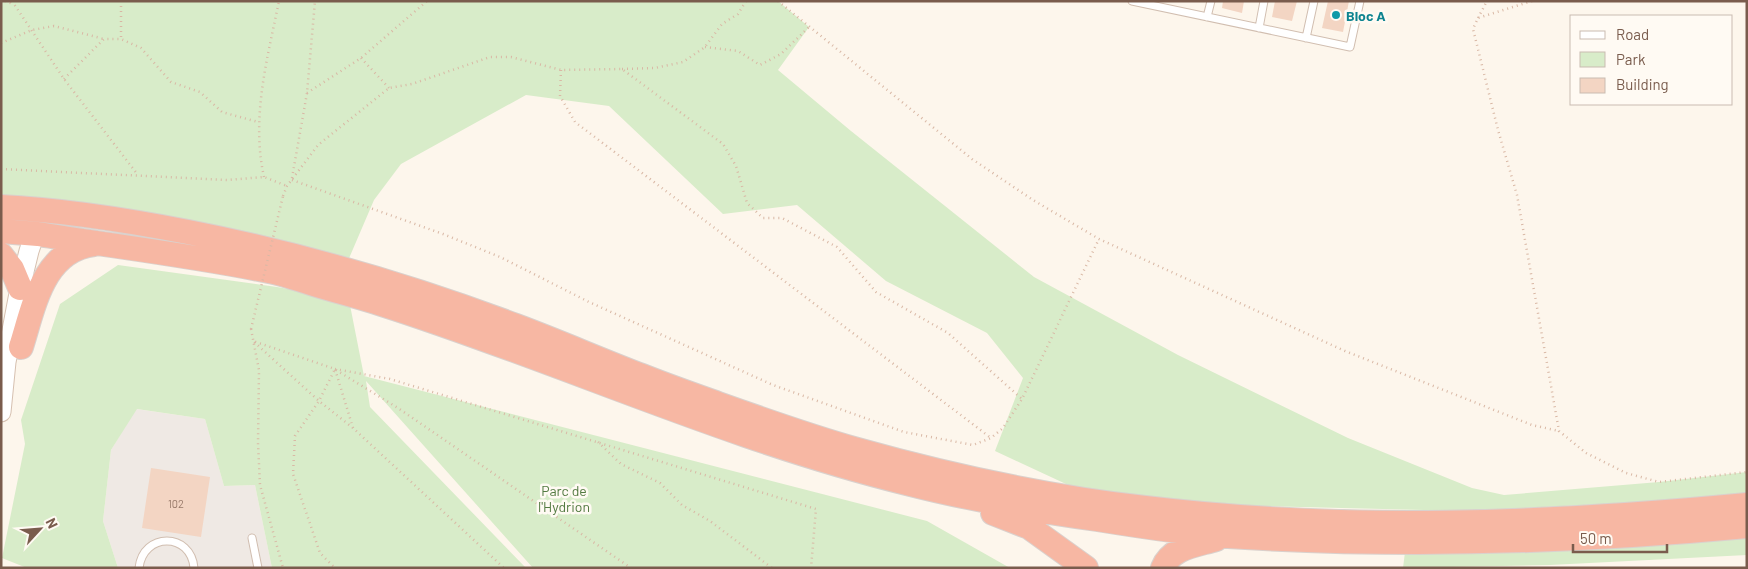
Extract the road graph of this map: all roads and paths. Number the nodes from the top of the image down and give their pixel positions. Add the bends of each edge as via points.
1 (5, 1) edge
2 (120, 1) edge
3 (279, 1) edge
4 (315, 1) edge
5 (428, 1) edge
6 (746, 1) edge
7 (778, 1) edge
8 (1132, 1) edge
9 (1211, 1) edge
10 (1264, 1) edge
11 (1314, 1) edge
12 (1360, 1) edge
13 (1486, 1) edge
14 (1532, 1) edge
15 (13, 3) edge
16 (1158, 4) edge
17 (1208, 17) junction
18 (1478, 18) junction
19 (809, 27) junction
20 (1259, 28) junction
21 (32, 30) junction
22 (121, 38) junction
23 (1306, 38) junction
24 (104, 39) junction
25 (1, 42) edge
26 (706, 47) junction
27 (361, 58) junction
28 (622, 69) junction
29 (561, 70) junction
30 (64, 79) junction
31 (389, 88) junction
32 (308, 93) junction
33 (258, 122) junction
34 (1, 169) edge
35 (138, 175) junction
36 (264, 177) junction
37 (292, 180) junction
38 (286, 186) junction
39 (1, 207) edge
40 (1, 212) edge
41 (1, 231) edge
42 (38, 234) junction
43 (1099, 239) junction
44 (97, 243) junction
45 (1, 255) edge
46 (341, 269) junction
47 (20, 288) junction
48 (253, 341) junction
49 (21, 347) junction
50 (335, 369) junction
51 (1022, 399) junction
52 (319, 401) junction
53 (2, 408) edge
54 (354, 428) junction
55 (1559, 431) junction
56 (991, 438) junction
57 (598, 441) junction
58 (1747, 472) edge
59 (963, 497) junction
60 (1747, 505) edge
61 (1747, 526) edge
62 (1224, 536) junction
63 (252, 538) dead end
64 (139, 568) edge
65 (194, 568) edge
66 (258, 568) edge
67 (283, 568) edge
68 (335, 568) edge
69 (504, 568) edge
70 (631, 568) edge
71 (772, 568) edge
72 (810, 568) edge
73 (1086, 568) edge
74 (1163, 568) edge

1 - 15 path
2 - 22 path
3 - 33 path
4 - 32 path
5 - 27 path
6 - 26 path via 738,14 722,24
7 - 19 path
8 - 16 lane
9 - 17 lane
10 - 20 lane
11 - 23 lane
12 - 23 lane via 1350,47
13 - 18 path
14 - 18 path
15 - 21 path
16 - 17 lane
17 - 20 lane
18 - 55 path via 1473,29 1517,195
19 - 26 path via 781,54 760,65 738,51
19 - 43 path via 972,159
20 - 23 lane
21 - 24 path via 54,26
21 - 25 path
21 - 30 path
22 - 24 path
22 - 33 path via 141,48 172,82 200,92 222,112
24 - 30 path
26 - 28 path via 683,62 655,68
27 - 31 path
27 - 32 path
28 - 29 path
28 - 51 path via 723,144 736,166 747,203 762,218 782,218 837,247 876,292 948,333
29 - 31 path via 511,57 490,57 412,84
29 - 56 path via 560,96 575,122
30 - 35 path
31 - 37 path via 318,145
32 - 37 path
33 - 36 path
34 - 35 path
35 - 36 path via 227,180
36 - 38 path
37 - 38 path
37 - 56 path via 500,257 589,302 773,385 904,432 973,445
38 - 48 path, bridge via 251,329
39 - 46 highway via 41,208 120,219 254,245
40 - 42 highway via 30,217 36,223
41 - 42 highway
42 - 44 highway
42 - 46 highway via 40,229 54,224 208,243
42 - 47 main road via 29,250
42 - 49 main road via 37,260
43 - 51 path
43 - 55 path via 1345,351 1532,425
44 - 49 highway via 69,251 53,265 40,288
44 - 59 highway via 270,271 383,304 769,444
45 - 47 highway via 12,269
46 - 60 highway via 515,325 643,377 798,432 854,449 1048,494 1145,508 1317,522 1544,519
47 - 53 main road via 6,362
48 - 50 path
48 - 52 path
48 - 67 path via 259,370 260,485
49 - 53 main road
50 - 52 path
50 - 54 path
50 - 57 path via 390,379
50 - 70 path via 398,408
51 - 56 path via 1004,428
52 - 54 path
52 - 68 path via 295,436 292,474 320,553
54 - 69 path
55 - 58 path via 1586,454 1626,473 1659,482
57 - 71 path via 621,464 660,483 682,505 710,521
57 - 72 path via 816,509
59 - 62 highway via 1146,527
59 - 73 highway via 1029,527
61 - 62 highway via 1554,539 1366,541
62 - 74 highway via 1179,549
63 - 66 lane
64 - 65 lane via 143,553 149,546 166,540 183,546 190,553

